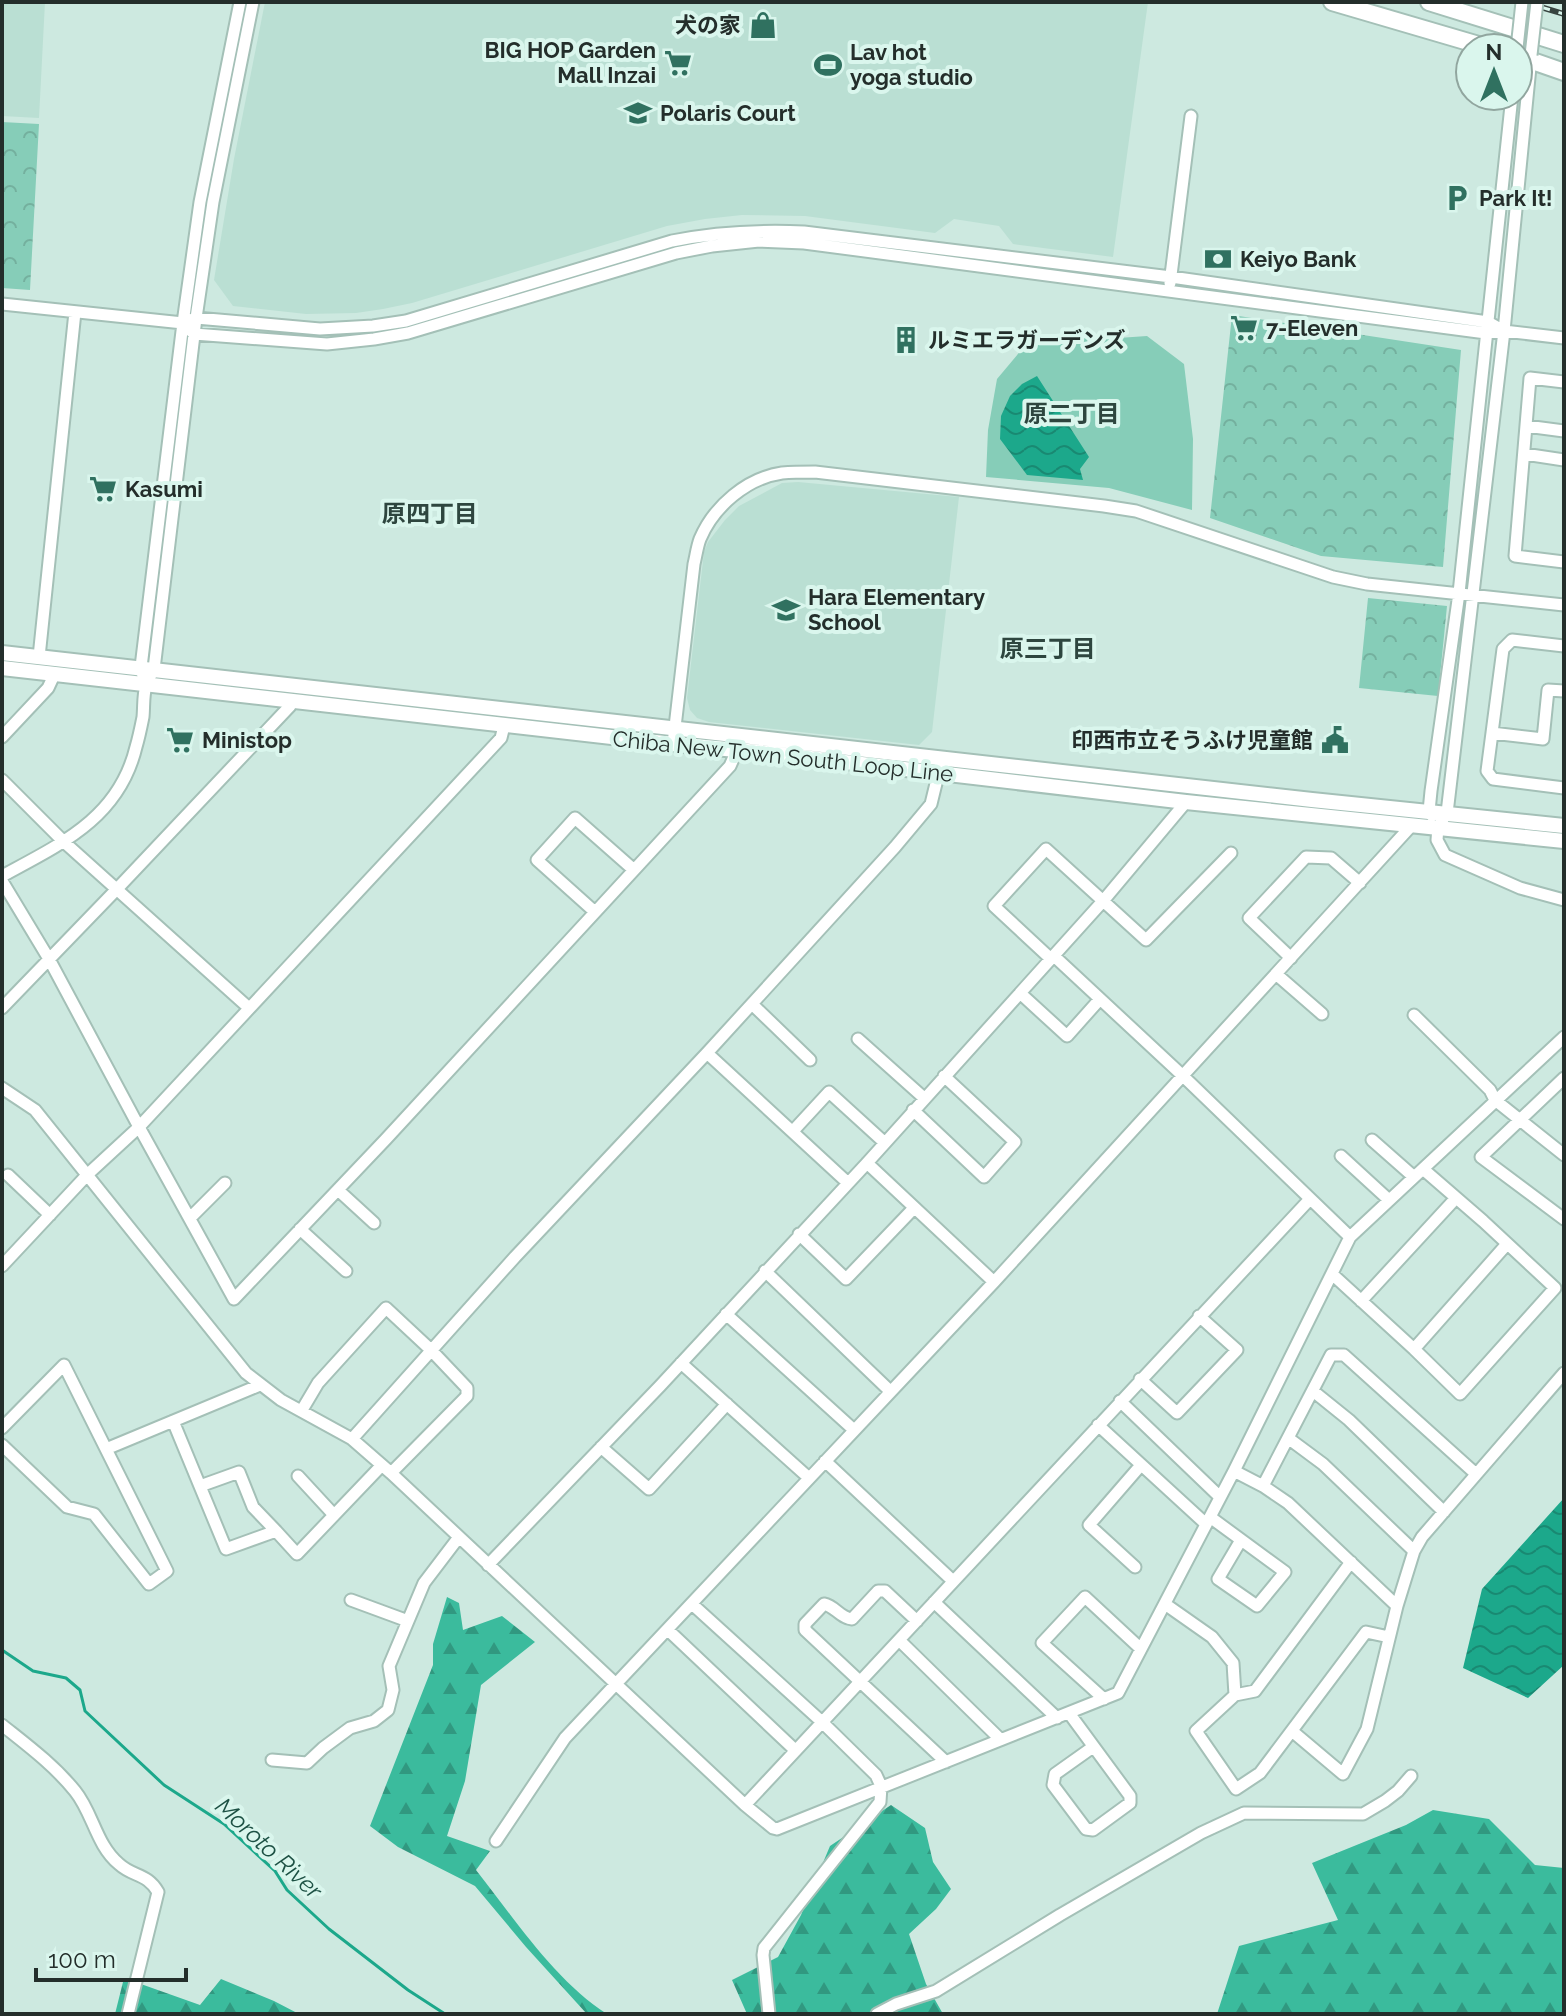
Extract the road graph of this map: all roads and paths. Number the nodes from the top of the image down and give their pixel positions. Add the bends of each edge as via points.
1 (240, 2) edge
2 (253, 2) edge
3 (1332, 2) edge
4 (1429, 2) edge
5 (1522, 2) edge
6 (1537, 2) edge
7 (1519, 32) edge
8 (1532, 32) edge
9 (1454, 38) edge
10 (1564, 44) edge
11 (1534, 60) edge
12 (1564, 72) edge
13 (1510, 112) edge
14 (1522, 112) edge
15 (1191, 116) dead end
16 (1171, 277) junction
17 (1168, 291) junction
18 (2, 304) edge
19 (75, 312) junction
20 (196, 318) junction
21 (183, 323) junction
22 (1487, 328) junction
23 (1504, 331) junction
24 (194, 334) junction
25 (1564, 338) edge
26 (1564, 382) edge
27 (1526, 426) junction
28 (1564, 431) edge
29 (1524, 454) junction
30 (1564, 460) edge
31 (1564, 562) edge
32 (1459, 593) junction
33 (1473, 594) junction
34 (1564, 605) edge
35 (1564, 646) edge
36 (2, 653) edge
37 (39, 657) junction
38 (2, 668) edge
39 (148, 668) junction
40 (55, 673) junction
41 (146, 684) junction
42 (1564, 691) edge
43 (290, 700) junction
44 (503, 724) junction
45 (675, 728) junction
46 (1492, 733) junction
47 (2, 737) edge
48 (673, 744) junction
49 (737, 750) junction
50 (940, 766) junction
51 (2, 780) edge
52 (1564, 788) edge
53 (1186, 802) junction
54 (1429, 811) junction
55 (1447, 813) junction
56 (1412, 825) junction
57 (1564, 826) edge
58 (1438, 827) junction
59 (1564, 841) edge
60 (64, 842) junction
61 (1231, 853) dead end
62 (634, 870) junction
63 (2, 879) edge
64 (1360, 883) junction
65 (116, 890) junction
66 (1564, 900) edge
67 (1103, 901) junction
68 (595, 912) junction
69 (1053, 958) junction
70 (1291, 958) junction
71 (49, 959) junction
72 (1276, 974) junction
73 (1020, 993) junction
74 (1100, 999) junction
75 (752, 1004) junction
76 (2, 1008) edge
77 (249, 1008) junction
78 (1322, 1014) dead end
79 (1414, 1015) dead end
80 (1564, 1037) edge
81 (858, 1039) dead end
82 (707, 1053) junction
83 (810, 1060) dead end
84 (944, 1076) junction
85 (1183, 1076) junction
86 (1562, 1084) edge
87 (2, 1088) edge
88 (924, 1098) junction
89 (1495, 1100) junction
90 (913, 1110) junction
91 (1519, 1120) junction
92 (139, 1127) junction
93 (793, 1131) junction
94 (1372, 1140) dead end
95 (885, 1143) junction
96 (1564, 1155) edge
97 (1341, 1156) dead end
98 (867, 1163) junction
99 (1418, 1173) junction
100 (88, 1174) junction
101 (8, 1175) dead end
102 (225, 1183) dead end
103 (848, 1183) junction
104 (338, 1190) junction
105 (1456, 1198) junction
106 (1310, 1199) junction
107 (1389, 1200) junction
108 (914, 1208) junction
109 (50, 1215) junction
110 (190, 1218) junction
111 (1564, 1219) edge
112 (374, 1223) dead end
113 (300, 1229) junction
114 (799, 1234) junction
115 (1350, 1237) junction
116 (1507, 1244) junction
117 (5, 1258) edge
118 (346, 1271) dead end
119 (765, 1271) junction
120 (1332, 1274) junction
121 (994, 1282) junction
122 (1361, 1301) junction
123 (726, 1314) junction
124 (1199, 1316) junction
125 (1414, 1349) junction
126 (431, 1350) junction
127 (681, 1363) junction
128 (1564, 1373) edge
129 (1140, 1379) junction
130 (260, 1385) junction
131 (890, 1391) junction
132 (1313, 1391) junction
133 (1120, 1401) junction
134 (727, 1404) junction
135 (302, 1410) junction
136 (173, 1421) junction
137 (1098, 1425) junction
138 (2, 1428) edge
139 (854, 1430) junction
140 (1288, 1438) junction
141 (352, 1439) junction
142 (2, 1445) edge
143 (601, 1447) junction
144 (106, 1449) junction
145 (825, 1461) junction
146 (1141, 1465) junction
147 (386, 1469) junction
148 (1234, 1471) junction
149 (1476, 1474) junction
150 (298, 1476) dead end
151 (809, 1478) junction
152 (200, 1486) junction
153 (1263, 1486) junction
154 (1220, 1497) junction
155 (1444, 1512) junction
156 (334, 1515) junction
157 (1208, 1521) junction
158 (276, 1531) junction
159 (459, 1537) junction
160 (1241, 1540) junction
161 (1414, 1551) junction
162 (1351, 1562) junction
163 (488, 1565) junction
164 (1135, 1567) dead end
165 (953, 1581) junction
166 (351, 1600) dead end
167 (934, 1602) junction
168 (692, 1604) junction
169 (1165, 1604) junction
170 (1397, 1606) junction
171 (408, 1621) junction
172 (917, 1621) junction
173 (668, 1630) junction
174 (1389, 1637) junction
175 (899, 1640) junction
176 (1141, 1649) junction
177 (860, 1682) junction
178 (617, 1684) junction
179 (1235, 1695) junction
180 (1104, 1699) junction
181 (1069, 1713) junction
182 (1057, 1718) junction
183 (822, 1722) junction
184 (2, 1725) edge
185 (1292, 1731) junction
186 (1000, 1739) junction
187 (1093, 1747) junction
188 (795, 1750) junction
189 (272, 1760) dead end
190 (946, 1762) junction
191 (1411, 1776) dead end
192 (881, 1786) junction
193 (745, 1805) junction
194 (496, 1841) dead end
195 (128, 2014) edge
196 (769, 2014) edge
197 (877, 2014) edge

1 - 21 street via 200,202
2 - 20 street
3 - 9 highway
4 - 10 highway
5 - 7 street, bridge
6 - 8 street, bridge
11 - 12 highway
13 - 22 street
14 - 23 street
15 - 16 street
16 - 17 street
16 - 20 street via 760,230 672,241 406,321 320,329
16 - 22 street
17 - 22 street
17 - 24 street via 759,241 676,253 374,339 327,344
18 - 19 street
19 - 21 street
19 - 37 street
20 - 21 street
20 - 24 street
21 - 24 street
21 - 39 street
22 - 23 street
22 - 32 street
23 - 25 street
23 - 33 street
24 - 39 street
26 - 27 street via 1530,378
27 - 28 street
27 - 29 street
29 - 30 street
29 - 31 street via 1515,556
32 - 33 street
32 - 45 street via 1333,577 1125,509 815,472 780,474 748,485 727,500 700,541
32 - 54 street
33 - 34 street
33 - 55 street
35 - 46 street via 1512,640 1503,649
36 - 37 main road, Chiba New Town South Loop Line
37 - 39 main road, Chiba New Town South Loop Line
38 - 40 main road, Chiba New Town South Loop Line
39 - 41 street
39 - 45 main road, Chiba New Town South Loop Line
40 - 41 main road, Chiba New Town South Loop Line
40 - 47 street via 48,688
41 - 43 main road, Chiba New Town South Loop Line
41 - 60 street via 135,752 122,785 94,820
42 - 46 street via 1548,690 1543,739
43 - 44 main road, Chiba New Town South Loop Line
43 - 65 street via 290,706
44 - 48 main road, Chiba New Town South Loop Line
44 - 77 street via 501,738
45 - 48 street
45 - 50 main road, Chiba New Town South Loop Line
46 - 52 street via 1487,771 1493,779
48 - 49 main road, Chiba New Town South Loop Line
49 - 50 main road, Chiba New Town South Loop Line
49 - 62 street via 730,766
50 - 53 main road, Chiba New Town South Loop Line
50 - 54 main road, Chiba New Town South Loop Line
50 - 75 street via 931,804
51 - 60 street
53 - 56 main road, Chiba New Town South Loop Line
53 - 67 street
54 - 55 main road, Chiba New Town South Loop Line
54 - 58 street
55 - 57 main road, Chiba New Town South Loop Line
55 - 58 street
56 - 58 main road, Chiba New Town South Loop Line
56 - 64 street
58 - 59 main road, Chiba New Town South Loop Line
58 - 66 street via 1437,840 1445,855 1520,888
60 - 63 street
60 - 65 street
61 - 67 street via 1146,940
62 - 68 street
62 - 68 street via 575,818 537,860
63 - 71 street
64 - 70 street
64 - 70 street via 1331,858 1306,857 1249,918
65 - 71 street
65 - 77 street
67 - 69 street
67 - 69 street via 1046,849 994,906
68 - 104 street
69 - 73 street
69 - 74 street
70 - 72 street
71 - 76 street
71 - 92 street
72 - 78 street
72 - 85 street
73 - 74 street via 1067,1036
73 - 84 street
74 - 85 street
75 - 82 street
75 - 83 street
77 - 92 street
79 - 89 street
80 - 89 street
81 - 88 street
82 - 93 street
82 - 126 street
84 - 88 street
84 - 90 street via 1015,1142 984,1177
85 - 106 street
85 - 121 street
86 - 91 street
87 - 100 street via 35,1110
88 - 90 street
89 - 91 street
89 - 99 street
90 - 95 street
91 - 96 street
91 - 111 street via 1481,1157
92 - 100 street
92 - 110 street
93 - 95 street via 829,1092
93 - 103 street
94 - 99 street
95 - 98 street
97 - 107 street
98 - 103 street
98 - 108 street
99 - 105 street
99 - 107 street
100 - 109 street
100 - 130 street
101 - 109 street
102 - 110 street
103 - 114 street
104 - 112 street
104 - 113 street
105 - 116 street
105 - 122 street
106 - 115 street
106 - 124 street
107 - 115 street
108 - 114 street via 846,1279
108 - 121 street
109 - 117 street
110 - 113 street via 234,1299
113 - 118 street
114 - 119 street
115 - 120 street
116 - 125 street
116 - 125 street via 1555,1288 1460,1394
119 - 123 street
119 - 131 street
120 - 122 street
120 - 148 street
121 - 131 street
122 - 125 street
123 - 127 street
123 - 139 street
124 - 129 street
124 - 129 street via 1237,1350 1227,1361 1177,1413
126 - 135 street via 386,1308 318,1383
126 - 141 street
126 - 147 street via 467,1388 467,1396
127 - 134 street
127 - 143 street
128 - 149 street
129 - 133 street
130 - 135 street
130 - 136 street
131 - 139 street
132 - 140 street
132 - 149 street via 1331,1355 1344,1355
132 - 155 street
133 - 137 street
133 - 154 street
134 - 143 street via 649,1489
134 - 151 street
135 - 141 street
136 - 144 street
136 - 152 street
137 - 146 street
137 - 165 street
138 - 144 street via 64,1365
139 - 145 street
140 - 153 street
140 - 161 street via 1323,1464
141 - 147 street
142 - 144 street via 67,1507 94,1514 149,1584 167,1571
143 - 163 street
145 - 151 street
145 - 165 street
146 - 157 street
146 - 164 street via 1089,1525
147 - 156 street
147 - 159 street
148 - 153 street
148 - 154 street
149 - 155 street
150 - 156 street
151 - 168 street
152 - 158 street via 239,1472 253,1507
152 - 158 street via 226,1549
153 - 162 street
154 - 157 street
155 - 161 street
156 - 158 street via 297,1554
157 - 160 street
157 - 169 street
159 - 163 street
159 - 171 street via 424,1583
160 - 160 street via 1285,1572 1257,1606 1218,1579
161 - 170 street
162 - 170 street
162 - 179 street via 1255,1691
163 - 178 street
165 - 167 street
166 - 171 street
167 - 172 street
167 - 182 street
168 - 173 street
168 - 183 street
169 - 176 street
169 - 179 street via 1212,1637 1233,1663
170 - 174 street
171 - 189 street via 389,1666 393,1690 388,1710 350,1728 307,1763
172 - 175 street
172 - 177 street via 885,1591 878,1591 852,1619 824,1604 805,1624 805,1630
173 - 178 street
173 - 188 street
174 - 185 street via 1366,1632
174 - 185 street via 1367,1729 1343,1774
175 - 177 street
175 - 186 street
176 - 180 street via 1118,1693
176 - 180 street via 1085,1597 1042,1643
177 - 183 street
177 - 190 street
178 - 193 street
178 - 194 street via 565,1738
179 - 185 street via 1196,1731 1236,1789 1260,1773
180 - 181 street
181 - 182 street
181 - 187 street
182 - 186 street
183 - 188 street
183 - 192 street
184 - 195 street via 76,1792 102,1845 119,1865 152,1882 158,1892
186 - 190 street
187 - 187 street via 1130,1796 1130,1803 1093,1830 1086,1829 1053,1785 1055,1774
188 - 193 street
190 - 192 street
191 - 197 street via 1363,1814 1244,1813 936,1991
192 - 193 street via 777,1829
192 - 196 street via 880,1802 764,1948

